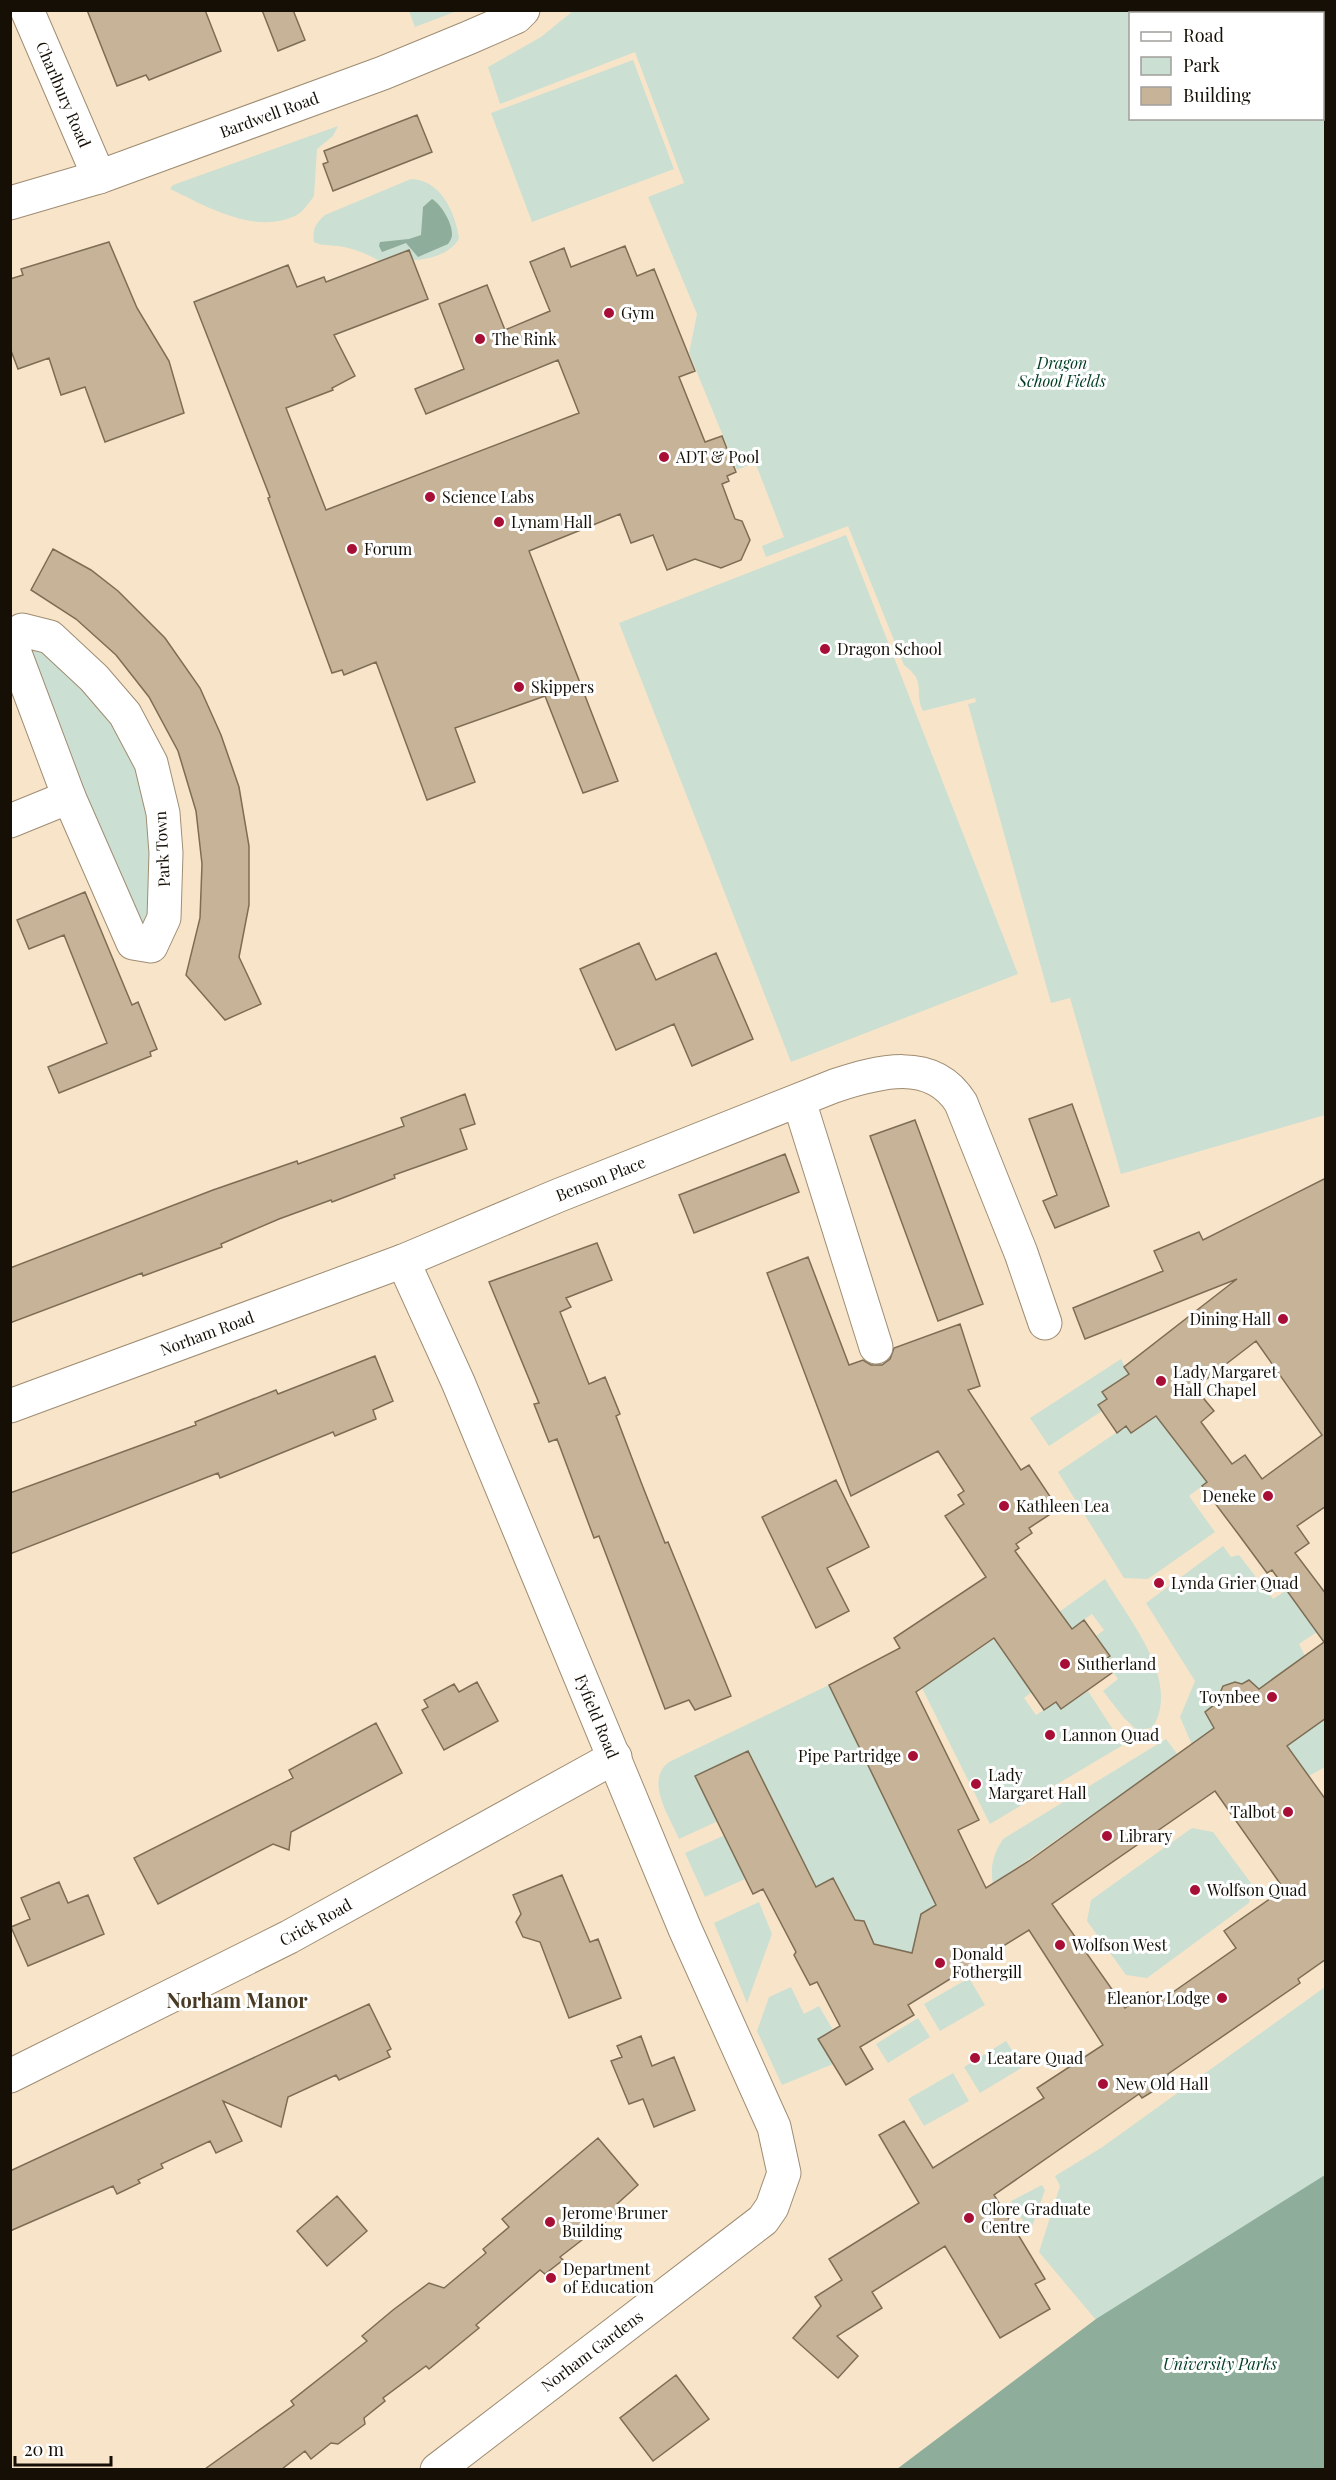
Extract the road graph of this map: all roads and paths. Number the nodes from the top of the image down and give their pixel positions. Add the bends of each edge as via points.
1 (27, 10) edge
2 (523, 10) edge
3 (99, 177) junction
4 (10, 203) edge
5 (69, 797) junction
6 (10, 821) edge
7 (799, 1101) junction
8 (403, 1261) junction
9 (1044, 1323) dead end
10 (876, 1347) dead end
11 (10, 1406) edge
12 (615, 1757) junction
13 (10, 2076) edge
14 (784, 2173) joint
15 (437, 2469) edge

1 - 3 street, Charlbury Road
2 - 3 street, Bardwell Road via 516,17 383,73
3 - 4 street, Bardwell Road
5 - 5 street, Park Town via 13,648 22,630 50,637 94,678 125,714 151,763 163,813 166,853 164,918 151,946 133,944
5 - 6 street
7 - 8 street, Benson Place
7 - 9 street, Benson Place via 868,1075 894,1072 924,1073 954,1091 1021,1253
7 - 10 street
8 - 11 street, Norham Road
8 - 12 street, Fyfield Road via 458,1382
12 - 13 street, Crick Road via 289,1937
12 - 14 street, Fyfield Road via 685,1929 774,2127
14 - 15 street, Norham Gardens via 763,2220

